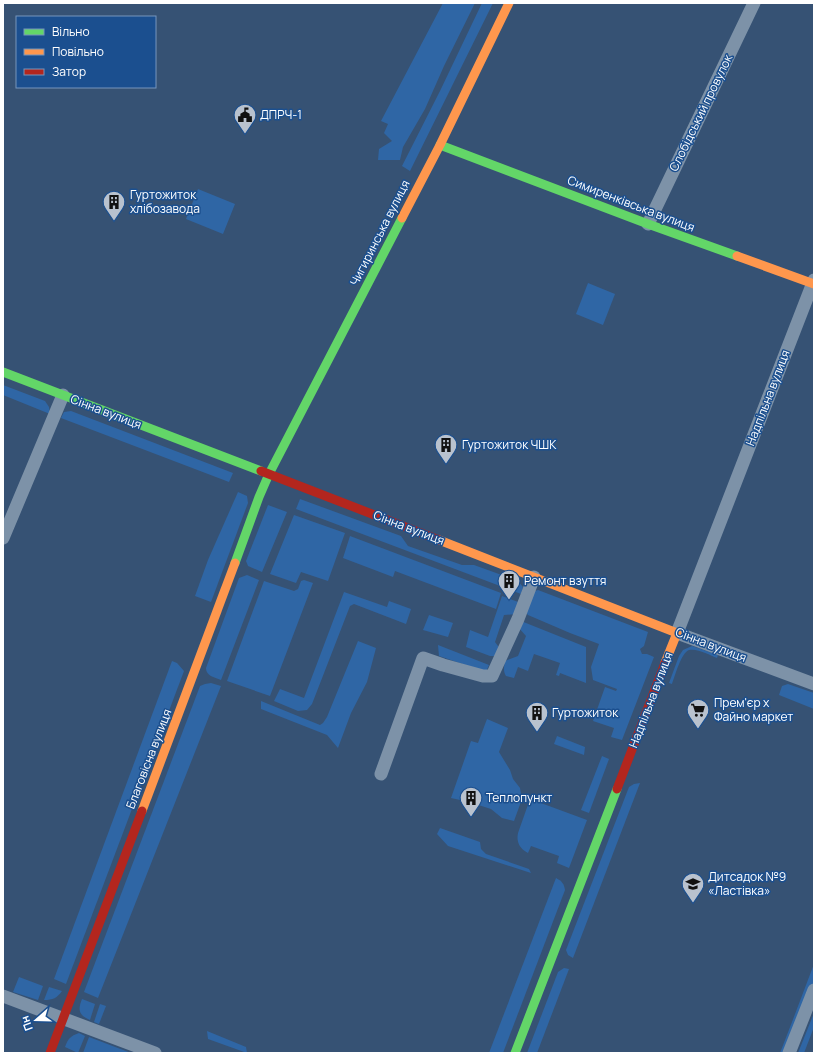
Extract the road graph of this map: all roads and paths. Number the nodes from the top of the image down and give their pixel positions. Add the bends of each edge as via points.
1 (509, 3) edge
2 (754, 3) edge
3 (440, 145) junction
4 (648, 224) junction
5 (814, 283) edge
6 (3, 372) edge
7 (63, 395) junction
8 (269, 474) junction
9 (3, 538) edge
10 (534, 577) junction
11 (677, 633) junction
12 (814, 684) edge
13 (382, 774) dead end
14 (814, 990) edge
15 (3, 996) edge
16 (63, 1018) junction
17 (50, 1053) edge
18 (155, 1053) edge
19 (515, 1053) edge
20 (789, 1053) edge

1 - 3 main road, Чигиринська вулиця
2 - 4 street, Слобідський провулок
3 - 4 main road, Симиренківська вулиця
3 - 8 main road, Чигиринська вулиця
4 - 5 main road, Симиренківська вулиця
5 - 11 street, Надпільна вулиця
6 - 7 main road, Сінна вулиця
7 - 8 main road, Сінна вулиця
7 - 9 street
8 - 10 main road, Сінна вулиця
8 - 16 main road, Благовісна вулиця
10 - 11 main road, Сінна вулиця
10 - 13 street via 492,676 483,676 423,658
11 - 12 street, Сінна вулиця
11 - 19 main road, Надпільна вулиця
14 - 20 street
15 - 16 street
16 - 17 main road, Благовісна вулиця
16 - 18 street

